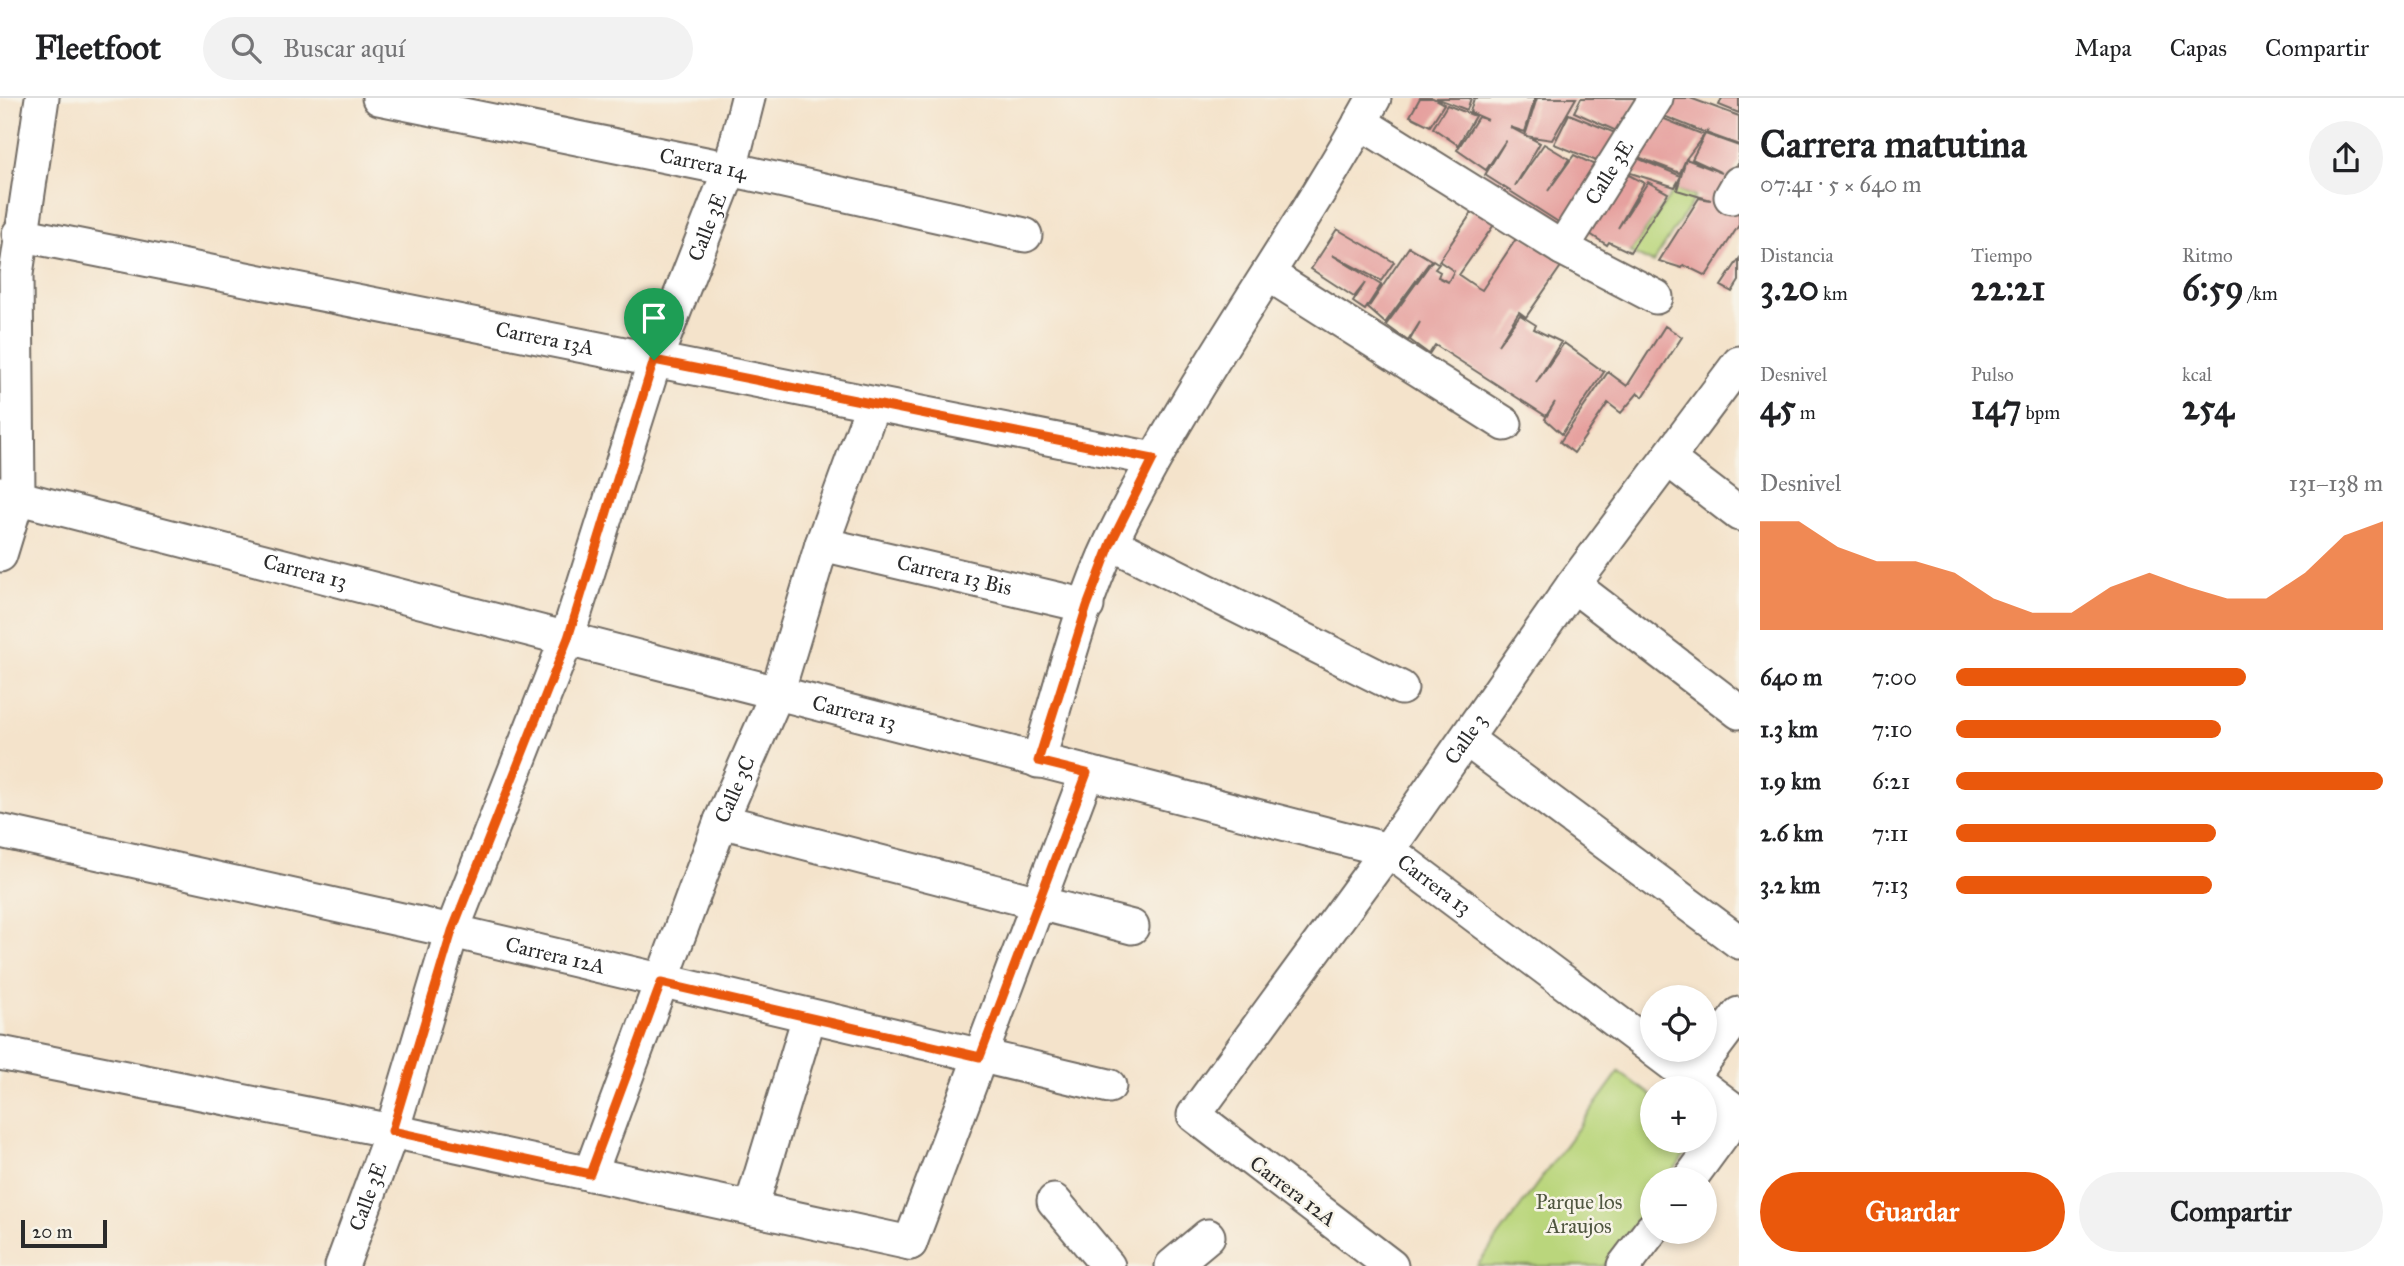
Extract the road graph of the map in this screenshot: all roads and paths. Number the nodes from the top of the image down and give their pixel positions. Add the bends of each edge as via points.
1 (42, 98) edge
2 (379, 98) edge
3 (748, 98) edge
4 (1656, 98) edge
5 (491, 109) edge
6 (1367, 110) edge
7 (730, 169) junction
8 (19, 234) junction
9 (1025, 235) dead end
10 (1562, 248) junction
11 (1268, 274) junction
12 (1656, 297) dead end
13 (654, 360) junction
14 (1739, 363) edge
15 (873, 404) junction
16 (1505, 424) dead end
17 (1153, 459) junction
18 (1669, 460) junction
19 (9, 495) edge
20 (1739, 514) edge
21 (1111, 543) junction
22 (822, 544) junction
23 (0, 555) edge
24 (1573, 585) junction
25 (1087, 606) junction
26 (568, 638) junction
27 (1401, 688) dead end
28 (777, 693) junction
29 (1739, 712) edge
30 (1466, 739) junction
31 (1038, 761) junction
32 (1087, 773) junction
33 (721, 821) junction
34 (0, 831) edge
35 (1388, 850) junction
36 (1037, 905) junction
37 (1132, 926) dead end
38 (452, 931) junction
39 (1739, 942) edge
40 (661, 983) junction
41 (1739, 1014) edge
42 (809, 1017) junction
43 (1640, 1039) edge
44 (0, 1053) edge
45 (980, 1057) junction
46 (1670, 1062) edge
47 (1688, 1076) edge
48 (1692, 1076) edge
49 (1109, 1086) dead end
50 (1717, 1098) edge
51 (1739, 1114) edge
52 (1194, 1115) joint
53 (392, 1131) junction
54 (1699, 1167) edge
55 (590, 1174) junction
56 (1054, 1201) dead end
57 (751, 1208) junction
58 (1208, 1236) dead end
59 (1641, 1244) edge
60 (913, 1254) edge
61 (342, 1266) edge
62 (1108, 1266) edge
63 (1172, 1266) edge
64 (1391, 1266) edge
65 (1624, 1266) edge

1 - 8 street
2 - 5 street, Carrera 14
3 - 7 street, Calle 3E
4 - 10 street, Calle 3E
5 - 7 street, Carrera 14
6 - 10 street
6 - 11 street
7 - 9 street, Carrera 14
7 - 13 street, Calle 3E
8 - 13 street, Carrera 13A
8 - 19 street
10 - 12 street
11 - 16 street
11 - 17 street
13 - 15 street, Carrera 13A
13 - 26 street, Calle 3E
14 - 18 street, Calle 3
15 - 17 street, Carrera 13A
15 - 22 street, Calle 3C
17 - 21 street
18 - 20 street
18 - 24 street, Calle 3
19 - 23 street
19 - 26 street, Carrera 13
21 - 25 street
21 - 27 street
22 - 25 street, Carrera 13 Bis
22 - 28 street, Calle 3C
24 - 29 street
24 - 30 street, Calle 3
25 - 31 street
26 - 28 street, Carrera 13
26 - 38 street, Calle 3E
28 - 31 street, Carrera 13
28 - 33 street, Calle 3C
30 - 35 street, Calle 3
30 - 39 street
31 - 32 street, Carrera 13
32 - 35 street, Carrera 13
32 - 36 street
33 - 36 street
33 - 40 street, Calle 3C
34 - 38 street, Carrera 12A
35 - 43 street, Carrera 13
35 - 52 street, Calle 3
36 - 37 street
36 - 45 street
38 - 40 street, Carrera 12A
38 - 53 street, Calle 3E
40 - 42 street, Carrera 12A
40 - 55 street, Calle 3C
41 - 48 street
42 - 45 street, Carrera 12A
42 - 57 street
44 - 53 street
45 - 49 street, Carrera 12A
45 - 60 street
46 - 47 street, Carrera 13
50 - 51 street, Carrera 13
51 - 54 street
52 - 64 street, Carrera 12A
53 - 55 street
53 - 61 street, Calle 3E
55 - 57 street
56 - 62 street
57 - 60 street
58 - 63 street
59 - 65 street

